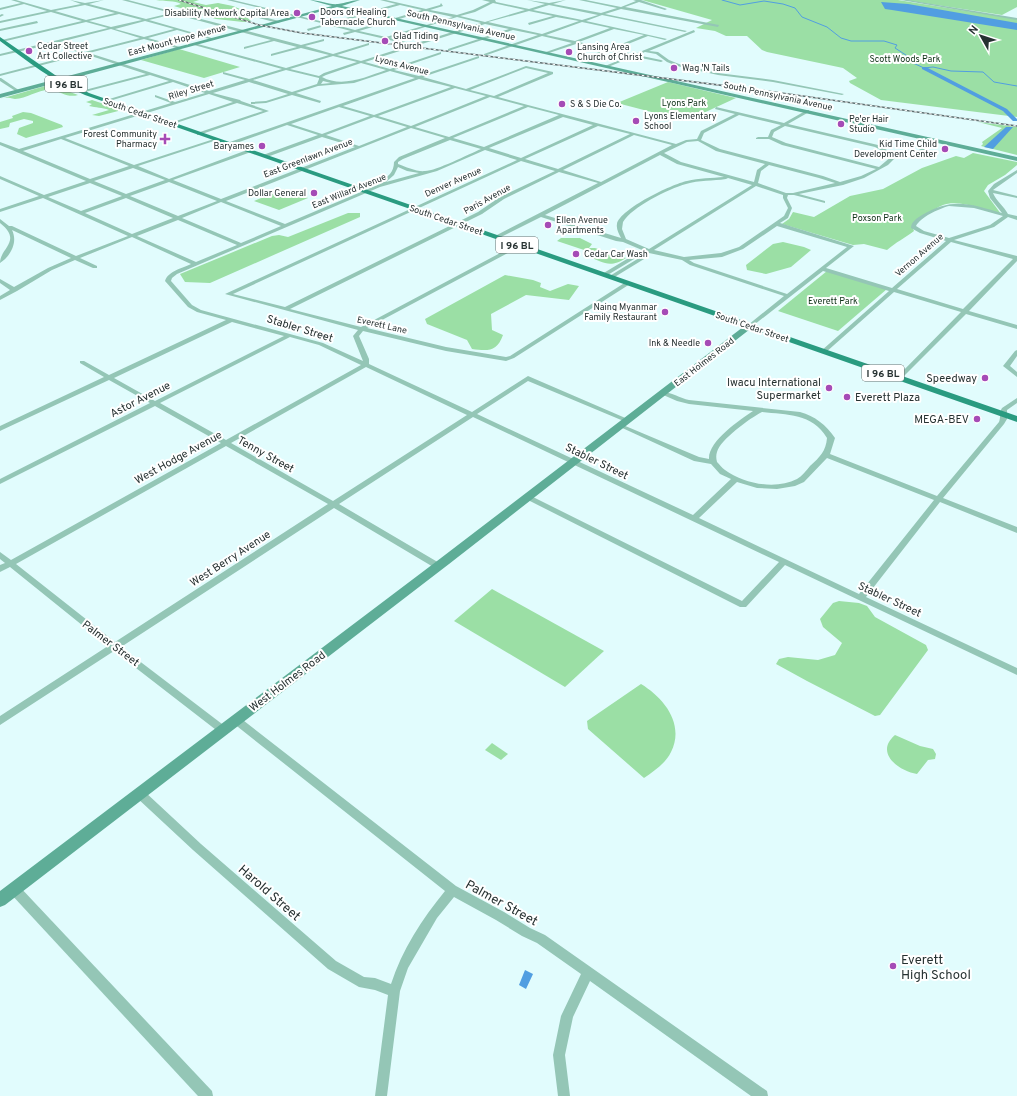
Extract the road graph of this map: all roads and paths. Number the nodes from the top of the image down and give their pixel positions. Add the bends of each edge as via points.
1 (13, 0) edge
2 (72, 0) edge
3 (102, 0) edge
4 (124, 0) edge
5 (229, 0) edge
6 (312, 0) edge
7 (319, 0) edge
8 (358, 0) edge
9 (382, 0) edge
10 (484, 0) edge
11 (529, 0) edge
12 (564, 0) edge
13 (581, 0) edge
14 (634, 0) edge
15 (903, 0) edge
16 (495, 1) edge
17 (640, 1) junction
18 (24, 4) junction
19 (86, 4) junction
20 (400, 4) junction
21 (441, 4) dead end
22 (551, 4) junction
23 (338, 5) junction
24 (621, 8) junction
25 (0, 9) edge
26 (426, 10) junction
27 (532, 10) junction
28 (51, 11) junction
29 (371, 12) junction
30 (120, 13) junction
31 (175, 13) junction
32 (248, 14) dead end
33 (602, 14) junction
34 (653, 14) junction
35 (296, 16) junction
36 (555, 16) junction
37 (646, 16) dead end
38 (457, 17) junction
39 (397, 18) junction
40 (640, 18) dead end
41 (1017, 19) edge
42 (146, 20) junction
43 (686, 20) junction
44 (86, 21) junction
45 (582, 21) junction
46 (634, 21) junction
47 (0, 22) edge
48 (37, 22) dead end
49 (278, 22) junction
50 (485, 23) junction
51 (627, 23) dead end
52 (679, 23) dead end
53 (328, 24) junction
54 (529, 24) dead end
55 (428, 25) junction
56 (621, 25) dead end
57 (674, 25) dead end
58 (718, 26) dead end
59 (614, 28) junction
60 (667, 28) junction
61 (112, 29) junction
62 (178, 29) junction
63 (513, 29) junction
64 (0, 30) edge
65 (308, 30) dead end
66 (660, 30) dead end
67 (242, 31) junction
68 (354, 31) junction
69 (685, 31) dead end
70 (694, 31) dead end
71 (457, 32) junction
72 (655, 32) dead end
73 (344, 34) dead end
74 (542, 35) junction
75 (648, 35) junction
76 (144, 38) junction
77 (386, 38) junction
78 (484, 38) junction
79 (665, 38) dead end
80 (213, 39) junction
81 (1, 40) edge
82 (274, 40) junction
83 (323, 40) dead end
84 (575, 42) junction
85 (53, 43) junction
86 (195, 44) junction
87 (368, 44) dead end
88 (414, 45) junction
89 (514, 45) junction
90 (300, 46) junction
91 (179, 48) junction
92 (245, 48) dead end
93 (449, 50) dead end
94 (609, 50) junction
95 (18, 51) junction
96 (646, 51) junction
97 (85, 53) junction
98 (440, 53) dead end
99 (547, 53) junction
100 (628, 54) dead end
101 (0, 55) edge
102 (272, 55) dead end
103 (333, 55) junction
104 (485, 55) dead end
105 (595, 55) dead end
106 (642, 57) dead end
107 (478, 58) dead end
108 (661, 61) dead end
109 (361, 62) junction
110 (119, 64) junction
111 (38, 65) junction
112 (607, 66) junction
113 (286, 69) junction
114 (390, 70) junction
115 (224, 73) dead end
116 (150, 74) junction
117 (0, 75) edge
118 (321, 78) junction
119 (420, 78) junction
120 (0, 79) edge
121 (60, 80) junction
122 (248, 80) junction
123 (174, 81) junction
124 (337, 83) junction
125 (318, 85) junction
126 (454, 87) junction
127 (466, 90) junction
128 (18, 91) junction
129 (82, 92) junction
130 (210, 92) junction
131 (292, 93) junction
132 (842, 94) dead end
133 (0, 96) edge
134 (156, 96) dead end
135 (492, 97) junction
136 (107, 101) junction
137 (239, 101) junction
138 (266, 102) junction
139 (320, 102) dead end
140 (175, 103) junction
141 (245, 103) junction
142 (340, 106) junction
143 (528, 106) junction
144 (716, 108) dead end
145 (265, 110) junction
146 (808, 111) junction
147 (141, 113) junction
148 (739, 113) junction
149 (563, 115) junction
150 (374, 116) junction
151 (170, 124) junction
152 (286, 124) junction
153 (598, 124) junction
154 (786, 124) junction
155 (411, 127) junction
156 (199, 134) junction
157 (634, 134) junction
158 (321, 136) junction
159 (61, 138) junction
160 (450, 138) junction
161 (758, 138) dead end
162 (770, 138) junction
163 (215, 139) junction
164 (699, 140) junction
165 (938, 141) junction
166 (0, 143) edge
167 (229, 144) junction
168 (676, 145) junction
169 (358, 147) junction
170 (485, 149) junction
171 (18, 151) junction
172 (249, 151) junction
173 (660, 153) junction
174 (265, 156) junction
175 (895, 156) junction
176 (1017, 159) edge
177 (522, 160) junction
178 (769, 163) junction
179 (397, 165) junction
180 (134, 166) junction
181 (878, 168) junction
182 (301, 169) junction
183 (559, 171) junction
184 (1017, 171) edge
185 (427, 173) junction
186 (0, 177) edge
187 (1010, 177) junction
188 (728, 178) junction
189 (1017, 178) edge
190 (169, 180) junction
191 (90, 181) junction
192 (601, 183) junction
193 (756, 184) junction
194 (841, 184) junction
195 (378, 186) junction
196 (990, 191) junction
197 (365, 192) junction
198 (786, 194) junction
199 (793, 194) junction
200 (126, 196) junction
201 (44, 197) junction
202 (1017, 197) edge
203 (221, 201) junction
204 (823, 202) dead end
205 (413, 208) junction
206 (0, 212) edge
207 (80, 212) junction
208 (541, 215) junction
209 (1006, 216) junction
210 (178, 218) junction
211 (1017, 218) edge
212 (0, 221) edge
213 (458, 224) junction
214 (777, 224) junction
215 (286, 226) junction
216 (10, 227) junction
217 (132, 236) junction
218 (32, 237) junction
219 (497, 238) junction
220 (624, 240) junction
221 (949, 240) junction
222 (13, 241) junction
223 (242, 244) junction
224 (519, 245) junction
225 (649, 250) junction
226 (75, 258) junction
227 (684, 259) junction
228 (1016, 259) edge
229 (0, 261) edge
230 (196, 264) junction
231 (95, 267) dead end
232 (823, 269) junction
233 (607, 276) junction
234 (0, 281) edge
235 (168, 281) joint
236 (628, 283) junction
237 (15, 290) junction
238 (893, 290) junction
239 (228, 294) joint
240 (788, 296) junction
241 (0, 298) edge
242 (285, 309) junction
243 (964, 311) junction
244 (231, 320) junction
245 (750, 326) junction
246 (1017, 327) edge
247 (362, 330) junction
248 (290, 335) junction
249 (823, 352) junction
250 (1017, 352) edge
251 (82, 362) dead end
252 (366, 364) junction
253 (1017, 375) edge
254 (109, 378) junction
255 (899, 378) junction
256 (664, 393) junction
257 (1017, 400) edge
258 (155, 404) junction
259 (760, 410) junction
260 (473, 414) junction
261 (1003, 414) junction
262 (1017, 419) edge
263 (624, 423) junction
264 (0, 430) edge
265 (225, 444) junction
266 (826, 455) junction
267 (574, 462) junction
268 (713, 462) junction
269 (736, 479) junction
270 (0, 482) edge
271 (528, 498) junction
272 (939, 500) junction
273 (333, 504) junction
274 (694, 519) junction
275 (1017, 530) edge
276 (0, 555) edge
277 (784, 562) junction
278 (10, 563) junction
279 (438, 566) junction
280 (0, 569) edge
281 (861, 597) junction
282 (116, 646) junction
283 (1017, 672) edge
284 (236, 720) junction
285 (0, 721) edge
286 (223, 730) junction
287 (140, 794) junction
288 (14, 890) junction
289 (452, 890) junction
290 (0, 900) edge
291 (588, 973) junction
292 (394, 991) junction
293 (207, 1096) edge
294 (381, 1096) edge
295 (564, 1096) edge
296 (762, 1096) edge

1 - 18 street
2 - 19 street
3 - 19 street
4 - 31 street, Lyons Avenue
5 - 35 street
6 - 23 street, South Pennsylvania Avenue
7 - 23 street, South Pennsylvania Avenue
8 - 23 street, East Mount Hope Avenue
9 - 20 street
10 - 16 street
11 - 22 street
12 - 22 street
13 - 24 street
14 - 17 street
15 - 41 street
16 - 27 street
16 - 38 street
17 - 24 street
17 - 34 street via 665,10
18 - 25 street
18 - 28 street
19 - 28 street
19 - 30 street
20 - 26 street
20 - 29 street
21 - 26 street
22 - 27 street
22 - 33 street
23 - 29 street, South Pennsylvania Avenue
23 - 35 street, East Mount Hope Avenue
24 - 33 street
24 - 34 street
26 - 38 street
26 - 39 street
27 - 36 street
27 - 50 street
28 - 44 street
28 - 47 street
29 - 39 street, South Pennsylvania Avenue
29 - 53 street
30 - 42 street
30 - 44 street
31 - 42 street
31 - 67 street, Lyons Avenue
32 - 49 street
33 - 45 street
33 - 46 street
34 - 37 street
34 - 43 street
35 - 49 street, East Mount Hope Avenue
35 - 53 street
36 - 45 street
36 - 54 street
38 - 50 street
38 - 55 street
39 - 55 street, South Pennsylvania Avenue
39 - 68 street
40 - 46 street
42 - 61 street
42 - 62 street
43 - 52 street
43 - 58 street
44 - 61 street
44 - 81 street
45 - 59 street
45 - 74 street
46 - 51 street
46 - 60 street
48 - 64 street
49 - 67 street, East Mount Hope Avenue
50 - 63 street
50 - 71 street
53 - 65 street
53 - 68 street
55 - 71 street, South Pennsylvania Avenue
55 - 77 street
56 - 59 street
57 - 60 street
59 - 75 street
59 - 84 street
60 - 66 street
60 - 69 street
61 - 76 street
61 - 85 street
62 - 76 street
62 - 80 street
63 - 74 street
63 - 78 street
67 - 80 street, East Mount Hope Avenue
67 - 82 street, Lyons Avenue
68 - 73 street
68 - 77 street
70 - 96 street
71 - 78 street, South Pennsylvania Avenue
71 - 88 street
72 - 75 street
74 - 84 street
74 - 89 street
75 - 79 street
75 - 94 street
76 - 91 street
76 - 97 street
77 - 88 street
78 - 89 street, South Pennsylvania Avenue
78 - 93 street
80 - 86 street, East Mount Hope Avenue
81 - 95 main road, South Cedar Street / I 96 BL
82 - 90 street, Lyons Avenue
82 - 92 street
83 - 90 street
84 - 94 street
84 - 99 street
85 - 95 street
85 - 97 street
86 - 91 street, East Mount Hope Avenue
86 - 113 street
87 - 103 street, Riley Street
88 - 109 street
89 - 99 street, South Pennsylvania Avenue
89 - 104 street
90 - 102 street
90 - 103 street, Lyons Avenue
91 - 110 street, East Mount Hope Avenue
94 - 100 street
94 - 105 street
95 - 101 street
95 - 111 main road, South Cedar Street / I 96 BL
96 - 112 street
96 - 132 street via 657,53 678,65
97 - 110 street
97 - 111 street
98 - 114 street
99 - 112 street, South Pennsylvania Avenue
103 - 109 street, Lyons Avenue
103 - 113 street, Riley Street
106 - 108 street
107 - 119 street
109 - 114 street, Lyons Avenue
109 - 118 street via 325,74
110 - 116 street
110 - 121 street, East Mount Hope Avenue
111 - 117 street
111 - 121 main road, South Cedar Street / I 96 BL
112 - 146 street, South Pennsylvania Avenue
113 - 118 street
113 - 122 street, Riley Street
114 - 119 street, Lyons Avenue
114 - 124 street via 354,82
115 - 122 street
116 - 123 street
116 - 129 street
118 - 124 street
118 - 125 street
119 - 126 street, Lyons Avenue
119 - 142 street
120 - 128 street
121 - 128 street, East Mount Hope Avenue
121 - 129 main road, South Cedar Street / I 96 BL
122 - 130 street, Riley Street
122 - 131 street
123 - 130 street
123 - 136 street
124 - 125 street
125 - 131 street
126 - 127 street, Lyons Avenue
126 - 150 street
127 - 135 street, Lyons Avenue
127 - 135 street, East Greenlawn Avenue via 526,67 552,73
128 - 133 street, East Mount Hope Avenue
129 - 136 main road, South Cedar Street / I 96 BL
130 - 137 street
130 - 140 street, Riley Street
131 - 138 street
131 - 139 street
134 - 140 street
135 - 143 street, Lyons Avenue
135 - 155 street, East Greenlawn Avenue
136 - 147 main road, South Cedar Street / I 96 BL
137 - 141 street
137 - 151 street
138 - 141 street
138 - 145 street via 263,105
140 - 147 street, Riley Street
141 - 145 street
142 - 150 street
142 - 152 street
143 - 149 street, Lyons Avenue
143 - 160 street
144 - 148 street
145 - 156 street
146 - 154 street
146 - 165 street, South Pennsylvania Avenue
147 - 151 main road, South Cedar Street / I 96 BL
147 - 159 street, Riley Street
148 - 154 street
148 - 164 street via 702,132
149 - 153 street, Lyons Avenue
149 - 170 street, East Willard Avenue
150 - 155 street
150 - 158 street
151 - 156 main road, South Cedar Street / I 96 BL
152 - 158 street
152 - 167 street
153 - 157 street, Lyons Avenue
153 - 177 street, Denver Avenue
154 - 162 street via 771,133
154 - 175 street via 876,146
155 - 160 street
155 - 169 street, East Greenlawn Avenue
156 - 163 main road, South Cedar Street / I 96 BL
157 - 168 street, Lyons Avenue
157 - 183 street, Paris Avenue
158 - 169 street
158 - 174 street
159 - 171 street, Riley Street
159 - 180 street
160 - 170 street
160 - 179 street via 401,158 396,162
161 - 162 street
162 - 181 street via 784,144
163 - 167 main road, South Cedar Street / I 96 BL
163 - 180 street
164 - 168 street
164 - 178 street via 713,148
165 - 175 street via 920,152
165 - 176 street, South Pennsylvania Avenue
166 - 171 street
167 - 172 main road, South Cedar Street / I 96 BL
168 - 173 street
169 - 182 street, East Greenlawn Avenue
170 - 177 street
170 - 185 street, East Willard Avenue
171 - 191 street
172 - 174 main road, South Cedar Street / I 96 BL
172 - 190 street
173 - 188 street via 673,161
173 - 192 street
174 - 182 main road, South Cedar Street / I 96 BL
175 - 181 street
177 - 183 street
177 - 205 street, Denver Avenue
178 - 193 street via 759,170
178 - 194 street via 821,176
179 - 185 street
179 - 195 street via 392,175
180 - 190 street
180 - 191 street
181 - 194 street
182 - 197 main road, South Cedar Street / I 96 BL
182 - 203 street, East Greenlawn Avenue
183 - 192 street
183 - 213 street, Paris Avenue via 502,198 486,210
184 - 187 street
185 - 195 street, East Willard Avenue
186 - 201 street
187 - 189 street
187 - 196 street
188 - 193 street
188 - 220 street via 683,183 629,212 620,223
190 - 200 street
190 - 203 street
191 - 200 street
191 - 201 street
192 - 208 street
193 - 198 street
193 - 225 street
194 - 199 street
195 - 197 street, East Willard Avenue
196 - 202 street
196 - 209 street via 991,197
197 - 205 main road, South Cedar Street / I 96 BL
197 - 215 street, East Willard Avenue
198 - 199 street
198 - 214 street via 790,208 786,217
199 - 204 street
200 - 207 street
200 - 210 street
201 - 206 street
201 - 207 street
203 - 210 street, East Greenlawn Avenue
203 - 215 street
205 - 213 main road, South Cedar Street / I 96 BL
205 - 239 street, Denver Avenue
207 - 217 street
208 - 219 street
208 - 220 street
209 - 211 street
209 - 221 street, Vernon Avenue via 992,226
209 - 221 street via 951,204 934,210 913,227
210 - 217 street, East Greenlawn Avenue
210 - 223 street
212 - 216 street
213 - 219 main road, South Cedar Street / I 96 BL
213 - 242 street, Paris Avenue
214 - 227 street via 741,248 722,254
214 - 232 street, East Holmes Road via 851,246
215 - 223 street, East Willard Avenue
216 - 218 street
216 - 222 street
217 - 226 street, East Greenlawn Avenue
217 - 230 street
218 - 222 street
218 - 226 street
219 - 224 main road, South Cedar Street / I 96 BL
220 - 225 street
221 - 228 street
221 - 238 street, Vernon Avenue
222 - 229 street
223 - 230 street, East Willard Avenue
224 - 233 main road, South Cedar Street / I 96 BL
224 - 247 street
225 - 227 street
225 - 233 street via 650,254
226 - 231 street
226 - 237 street, East Greenlawn Avenue via 50,269
227 - 240 street via 692,264
228 - 243 street
230 - 235 street, East Willard Avenue via 171,275
232 - 238 street
232 - 240 street, East Holmes Road
233 - 236 main road, South Cedar Street / I 96 BL
234 - 237 street
235 - 244 street, Stabler Street via 193,308
236 - 245 main road, South Cedar Street / I 96 BL
236 - 247 street, Everett Lane via 510,358 499,359 446,349
237 - 241 street, East Greenlawn Avenue
238 - 243 street
238 - 249 street, Vernon Avenue
239 - 242 street, Everett Lane
240 - 245 street, East Holmes Road
242 - 247 street, Everett Lane
243 - 246 street
243 - 255 street
244 - 248 street, Stabler Street
244 - 254 street
245 - 249 main road, South Cedar Street / I 96 BL
245 - 256 street, East Holmes Road
247 - 252 street via 356,336
248 - 252 street, Stabler Street via 321,344
248 - 258 street, Astor Avenue
249 - 255 main road, South Cedar Street / I 96 BL
250 - 253 street via 1006,366
251 - 254 street, Tenny Street
252 - 260 street, Stabler Street
252 - 265 street, West Hodge Avenue
254 - 258 street, Tenny Street
254 - 264 street
255 - 261 main road, South Cedar Street / I 96 BL
256 - 259 street via 690,402
256 - 263 street, East Holmes Road
257 - 261 street via 1007,405
258 - 265 street, Tenny Street
258 - 270 street, Astor Avenue
259 - 266 street via 800,414 818,423 831,438
259 - 268 street via 716,446 712,453
260 - 263 street, West Berry Avenue via 528,378
260 - 267 street, Stabler Street
260 - 273 street, West Berry Avenue
261 - 262 main road, South Cedar Street / I 96 BL
261 - 272 street via 1002,422
263 - 267 street, East Holmes Road
263 - 268 street via 697,459
265 - 273 street, Tenny Street
265 - 278 street, West Hodge Avenue
266 - 269 street via 801,480 792,484 776,487 757,486
266 - 272 street
267 - 271 street, West Holmes Road
267 - 274 street, Stabler Street
268 - 269 street via 723,472
269 - 274 street
271 - 277 street via 743,605
271 - 279 street, West Holmes Road
272 - 275 street
272 - 281 street
273 - 279 street, Tenny Street
273 - 282 street, West Berry Avenue
274 - 277 street, Stabler Street
276 - 278 street, Palmer Street
277 - 281 street, Stabler Street
278 - 280 street, West Hodge Avenue
278 - 282 street, Palmer Street
279 - 284 street, West Holmes Road
281 - 283 street, Stabler Street
282 - 285 street, West Berry Avenue
282 - 286 street, Palmer Street
284 - 286 street, West Holmes Road
284 - 289 street, Palmer Street
286 - 287 street, West Holmes Road
287 - 288 street, West Holmes Road
287 - 292 street, Harold Street via 332,965 363,983 375,984
288 - 290 street, West Holmes Road
288 - 293 street
289 - 291 street, Palmer Street via 541,939
289 - 292 street via 433,914 403,965
291 - 295 street via 567,1016 559,1055
291 - 296 street, Palmer Street
292 - 294 street

